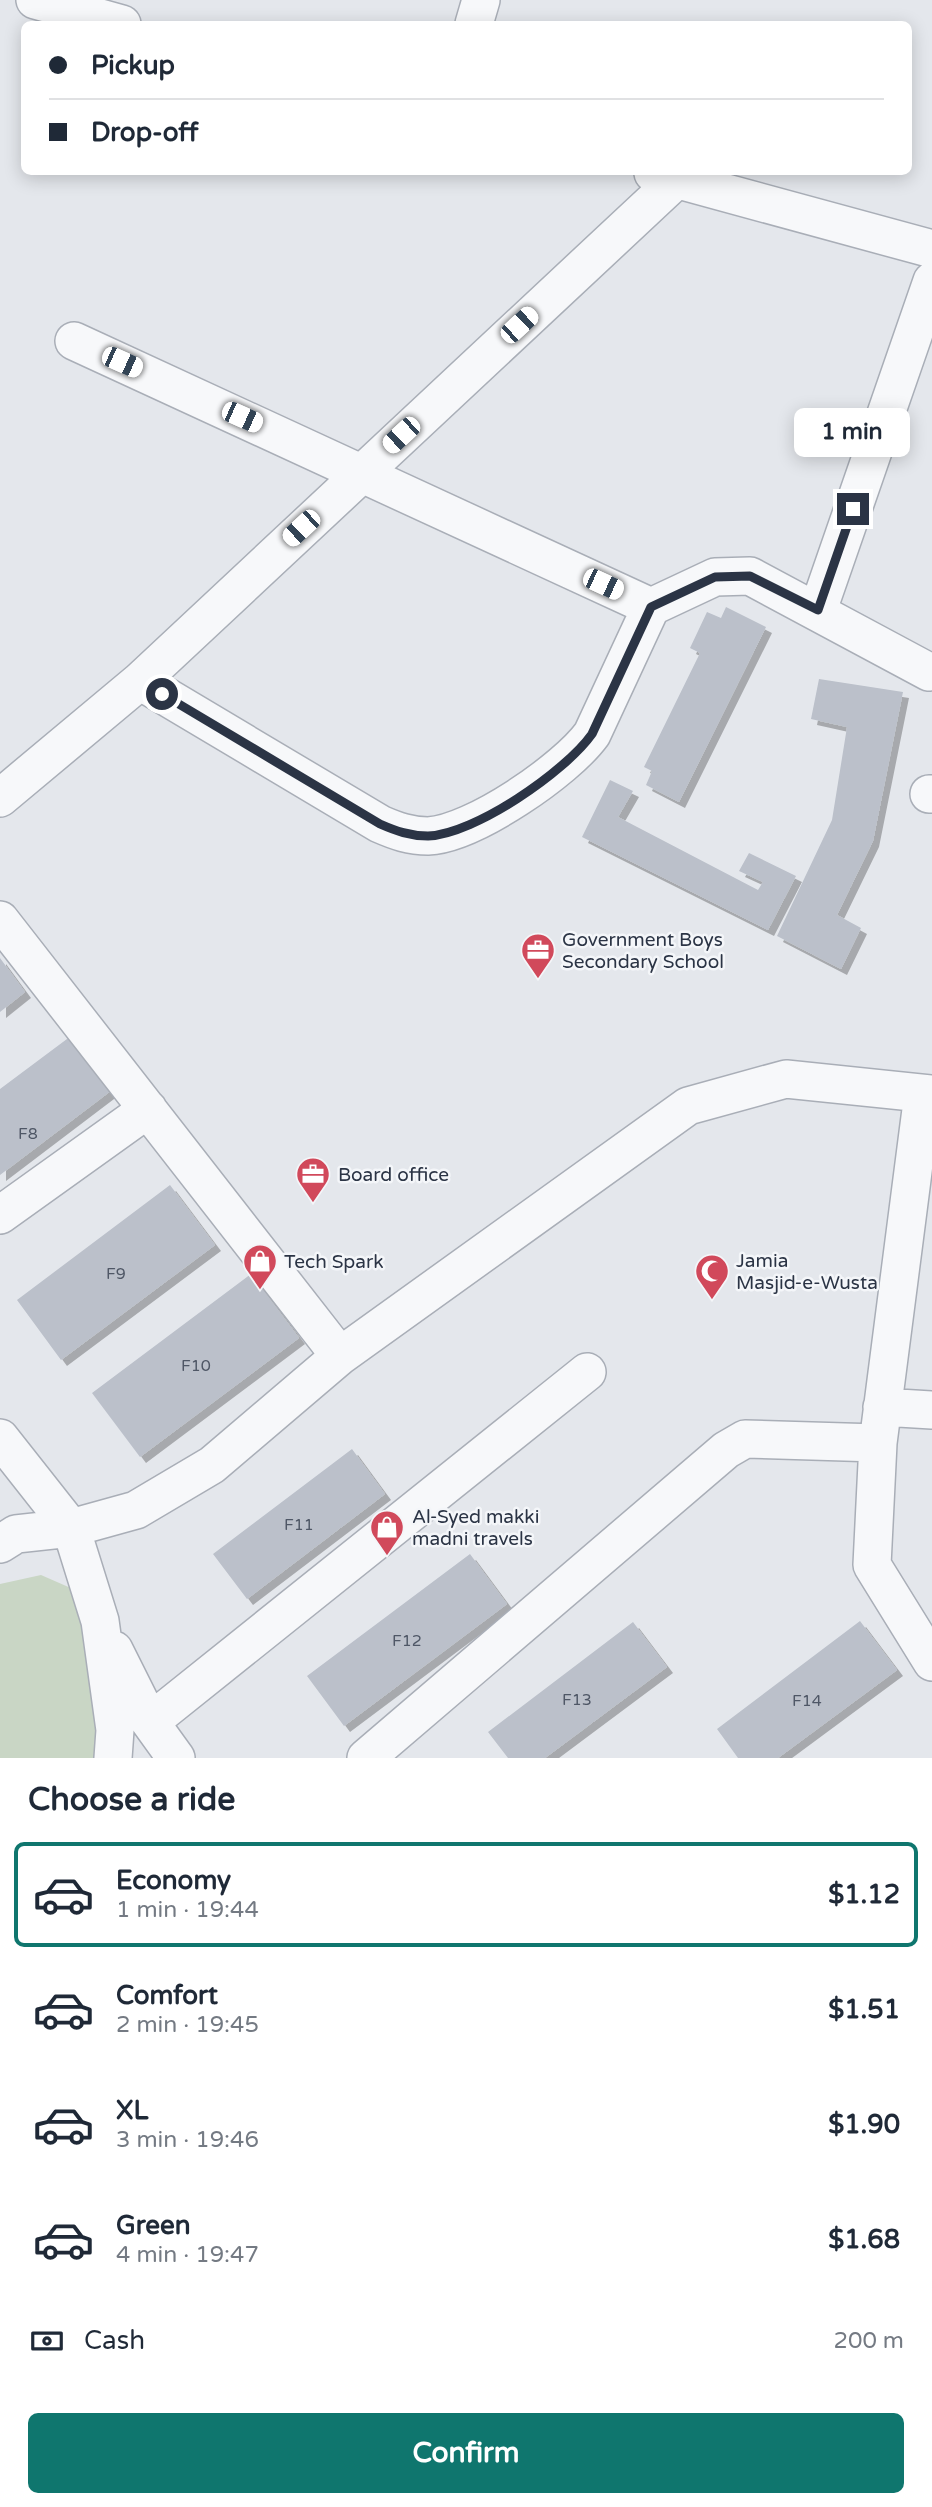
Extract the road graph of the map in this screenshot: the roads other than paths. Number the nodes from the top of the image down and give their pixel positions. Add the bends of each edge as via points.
1 (35, 0) edge
2 (481, 0) edge
3 (111, 21) edge
4 (475, 21) edge
5 (662, 176) edge
6 (932, 249) edge
7 (932, 281) edge
8 (74, 341) dead end
9 (361, 471) junction
10 (651, 607) junction
11 (818, 610) junction
12 (929, 673) dead end
13 (140, 681) junction
14 (0, 798) edge
15 (0, 920) edge
16 (928, 1094) edge
17 (148, 1109) junction
18 (0, 1215) edge
19 (340, 1356) junction
20 (587, 1372) dead end
21 (932, 1409) edge
22 (880, 1425) junction
23 (0, 1438) edge
24 (71, 1528) junction
25 (0, 1544) edge
26 (100, 1621) junction
27 (932, 1662) edge
28 (150, 1723) junction
29 (113, 1758) edge
30 (176, 1758) edge
31 (366, 1758) edge

1 - 3 street
2 - 4 street
5 - 6 street
5 - 9 street
7 - 11 street
8 - 9 street
9 - 10 street
9 - 13 street
10 - 11 street via 715,577 750,576
10 - 13 street via 581,749 566,764 492,812 429,836 403,834 380,824
11 - 12 street
13 - 14 street
15 - 17 street
16 - 19 street via 786,1079 688,1106
16 - 22 street
17 - 18 street
17 - 19 street
19 - 24 street via 212,1465 136,1510
20 - 28 street
21 - 22 street
22 - 27 street via 872,1565
22 - 31 street via 745,1439 726,1450
23 - 24 street
24 - 25 street via 16,1534
24 - 26 street
26 - 28 street
26 - 29 street via 115,1730
28 - 30 street

